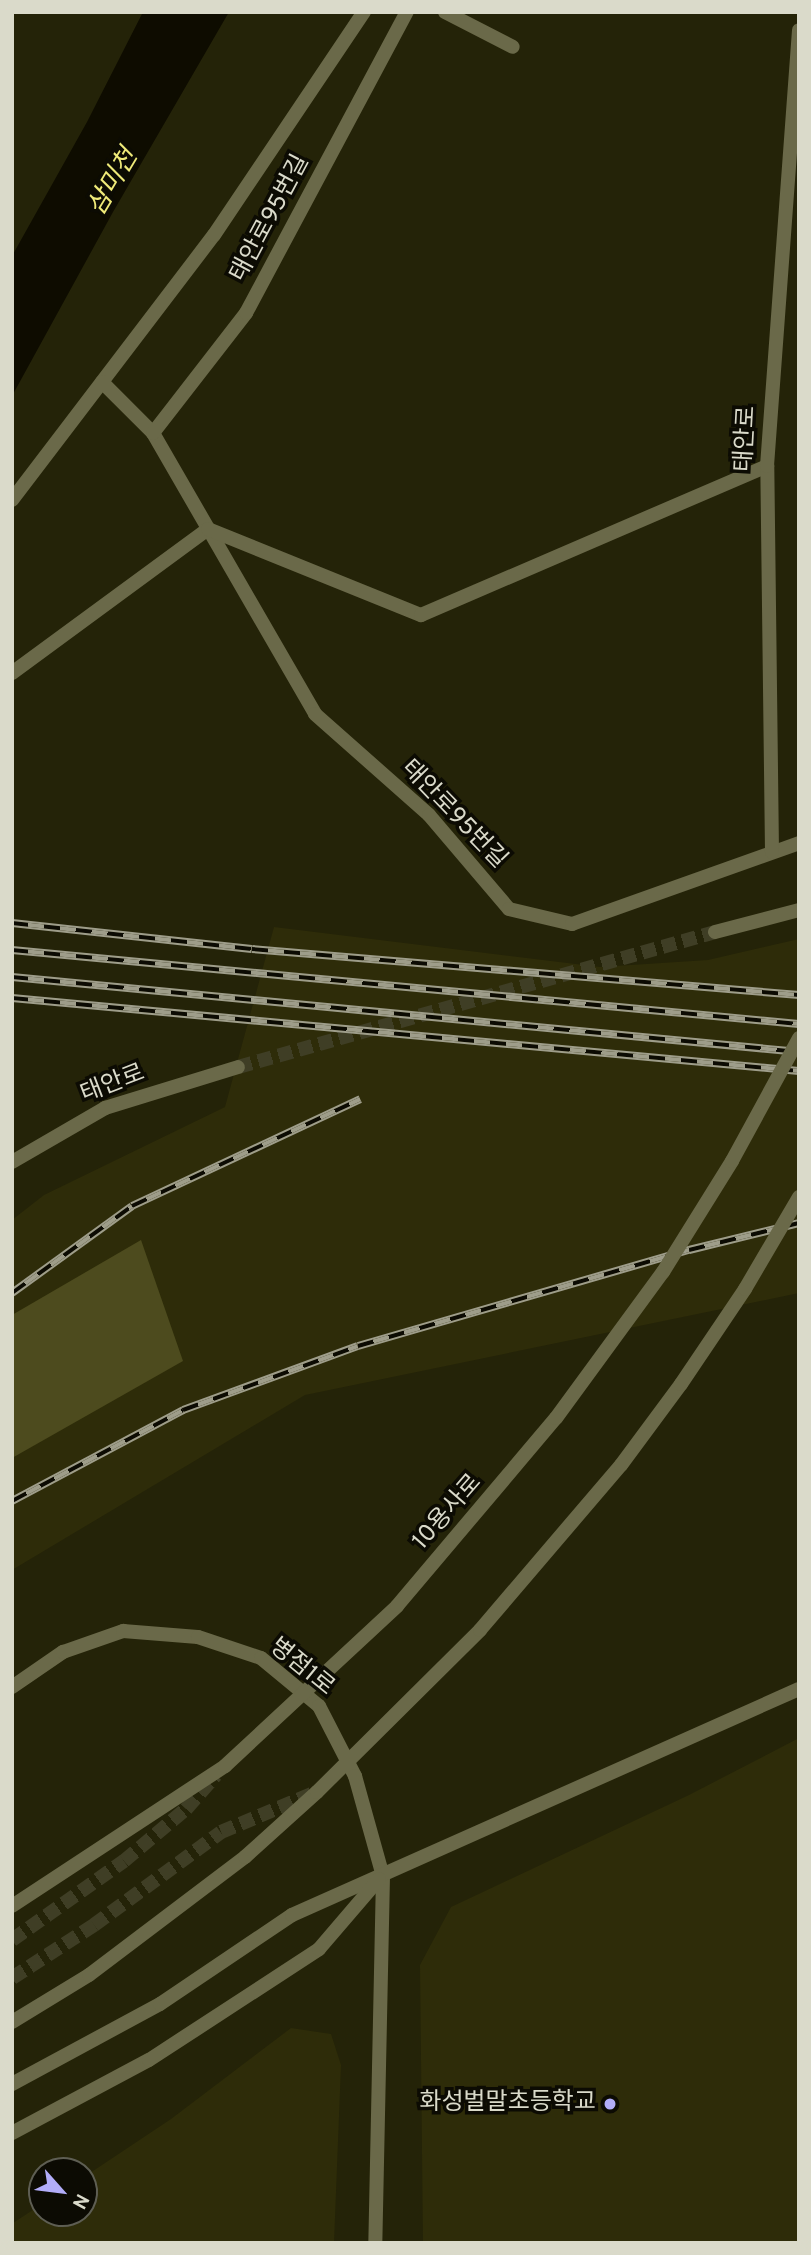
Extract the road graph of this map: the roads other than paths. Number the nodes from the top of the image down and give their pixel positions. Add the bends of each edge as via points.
1 (364, 12) edge
2 (407, 12) edge
3 (445, 12) edge
4 (799, 30) edge
5 (513, 47) dead end
6 (102, 382) junction
7 (153, 433) junction
8 (767, 466) junction
9 (12, 500) edge
10 (208, 529) junction
11 (12, 673) edge
12 (799, 843) edge
13 (772, 852) junction
14 (799, 909) edge
15 (715, 932) tunnel mouth
16 (799, 1038) edge
17 (238, 1067) tunnel mouth
18 (12, 1162) edge
19 (799, 1197) edge
20 (12, 1687) edge
21 (799, 1689) edge
22 (383, 1876) junction
23 (12, 1906) edge
24 (12, 2022) edge
25 (12, 2084) edge
26 (12, 2133) edge
27 (374, 2243) edge

1 - 6 street, 태안로95번길 via 214,235
2 - 7 street, 태안로95번길 via 246,313
3 - 5 street
4 - 8 street, 태안로
6 - 7 street, 태안로95번길
6 - 9 street, 태안로95번길
7 - 10 street, 태안로95번길
8 - 10 street via 421,615
8 - 13 street, 태안로
10 - 11 street
10 - 13 street, 태안로95번길 via 315,714 429,815 509,909 572,924
12 - 13 street, 태안로95번길
14 - 15 street
16 - 23 street, 10용사로, bridge via 732,1161 663,1272 556,1418 397,1606 225,1766
17 - 18 street, 태안로 via 105,1108
19 - 24 street, bridge via 731,1310 621,1465 480,1630 245,1857 89,1975
20 - 22 street, 병점1로 via 63,1652 122,1631 198,1637 261,1658 319,1706 355,1776
21 - 22 street
22 - 25 street via 292,1915 160,2004
22 - 26 street via 319,1949 149,2060
22 - 27 street, 병점1로

